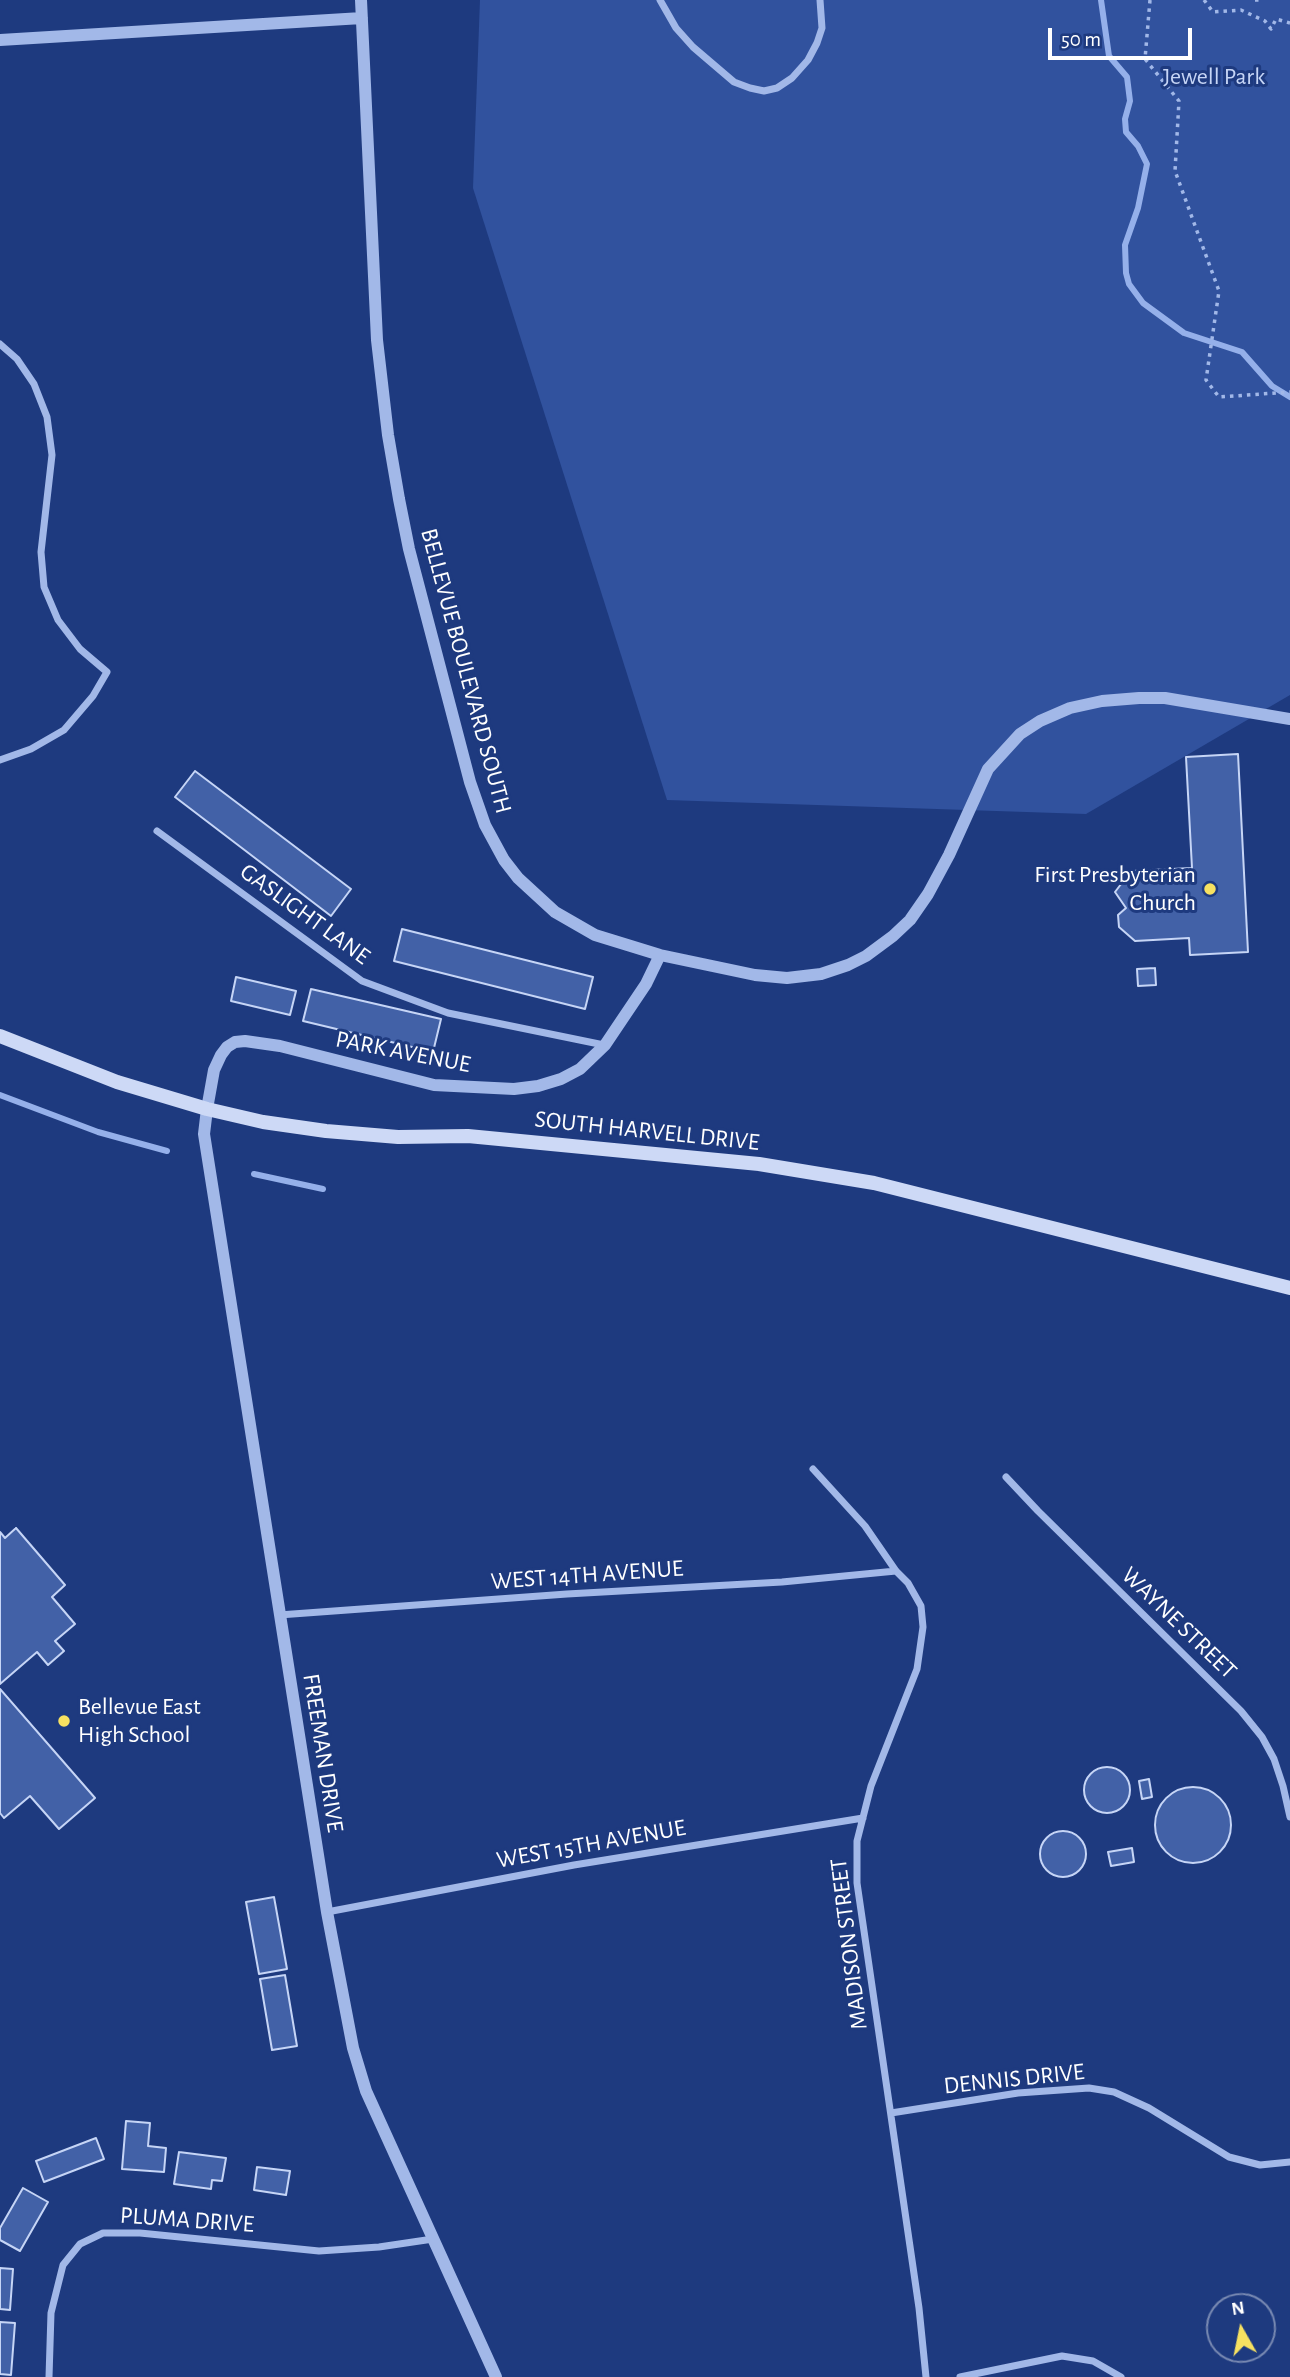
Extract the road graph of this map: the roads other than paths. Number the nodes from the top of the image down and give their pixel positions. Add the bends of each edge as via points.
1 (362, 0) edge
2 (670, 0) edge
3 (820, 0) edge
4 (662, 3) edge
5 (362, 18) junction
6 (0, 40) edge
7 (0, 344) edge
8 (1290, 719) edge
9 (0, 760) edge
10 (157, 831) dead end
11 (660, 955) junction
12 (0, 1035) edge
13 (605, 1045) junction
14 (207, 1109) junction
15 (1290, 1287) edge
16 (813, 1469) dead end
17 (1006, 1477) dead end
18 (896, 1571) junction
19 (279, 1615) junction
20 (1290, 1817) edge
21 (863, 1818) junction
22 (327, 1912) junction
23 (891, 2113) junction
24 (1290, 2162) edge
25 (434, 2238) junction
26 (49, 2377) edge
27 (496, 2377) edge
28 (926, 2377) edge
29 (960, 2377) edge
30 (1121, 2377) edge

1 - 5 street, BELLEVUE BOULEVARD SOUTH
2 - 4 street
3 - 4 street via 822,28 808,60 792,78 764,91 734,82 676,28
5 - 6 street
5 - 11 street, BELLEVUE BOULEVARD SOUTH via 375,303 388,435 409,549 470,782 494,845 540,901 595,935
7 - 9 street via 18,359 47,417 52,454 41,552 44,587 58,620 80,649 107,672 64,730
8 - 11 street, BELLEVUE BOULEVARD SOUTH via 1164,698 1102,701 1053,714 1020,734 988,769 928,894 910,920 866,956 821,974 787,978
10 - 13 street, GASLIGHT LANE via 362,981 448,1013
11 - 13 street, PARK AVENUE
12 - 14 main road, SOUTH HARVELL DRIVE via 117,1082
13 - 14 street, PARK AVENUE via 580,1069 561,1079 514,1089 434,1084 281,1046 235,1042 214,1070
14 - 15 main road, SOUTH HARVELL DRIVE via 326,1131 468,1136 760,1164 874,1183
14 - 19 street, FREEMAN DRIVE via 204,1135
16 - 18 street, MADISON STREET via 865,1526
17 - 20 street, WAYNE STREET via 1241,1711 1274,1759
18 - 19 street, WEST 14TH AVENUE
18 - 21 street, MADISON STREET via 921,1606 923,1628 917,1669
19 - 22 street, FREEMAN DRIVE
21 - 22 street, WEST 15TH AVENUE via 574,1865
21 - 23 street, MADISON STREET via 857,1841 857,1883
22 - 25 street, FREEMAN DRIVE via 353,2048 366,2091
23 - 24 street, DENNIS DRIVE via 1018,2093 1089,2088 1114,2092 1149,2108 1229,2157 1261,2165
23 - 28 street, MADISON STREET
25 - 26 street, PLUMA DRIVE via 319,2251 150,2234 103,2234 80,2244 62,2264 51,2313
25 - 27 street, FREEMAN DRIVE
29 - 30 street via 1062,2356 1093,2361

